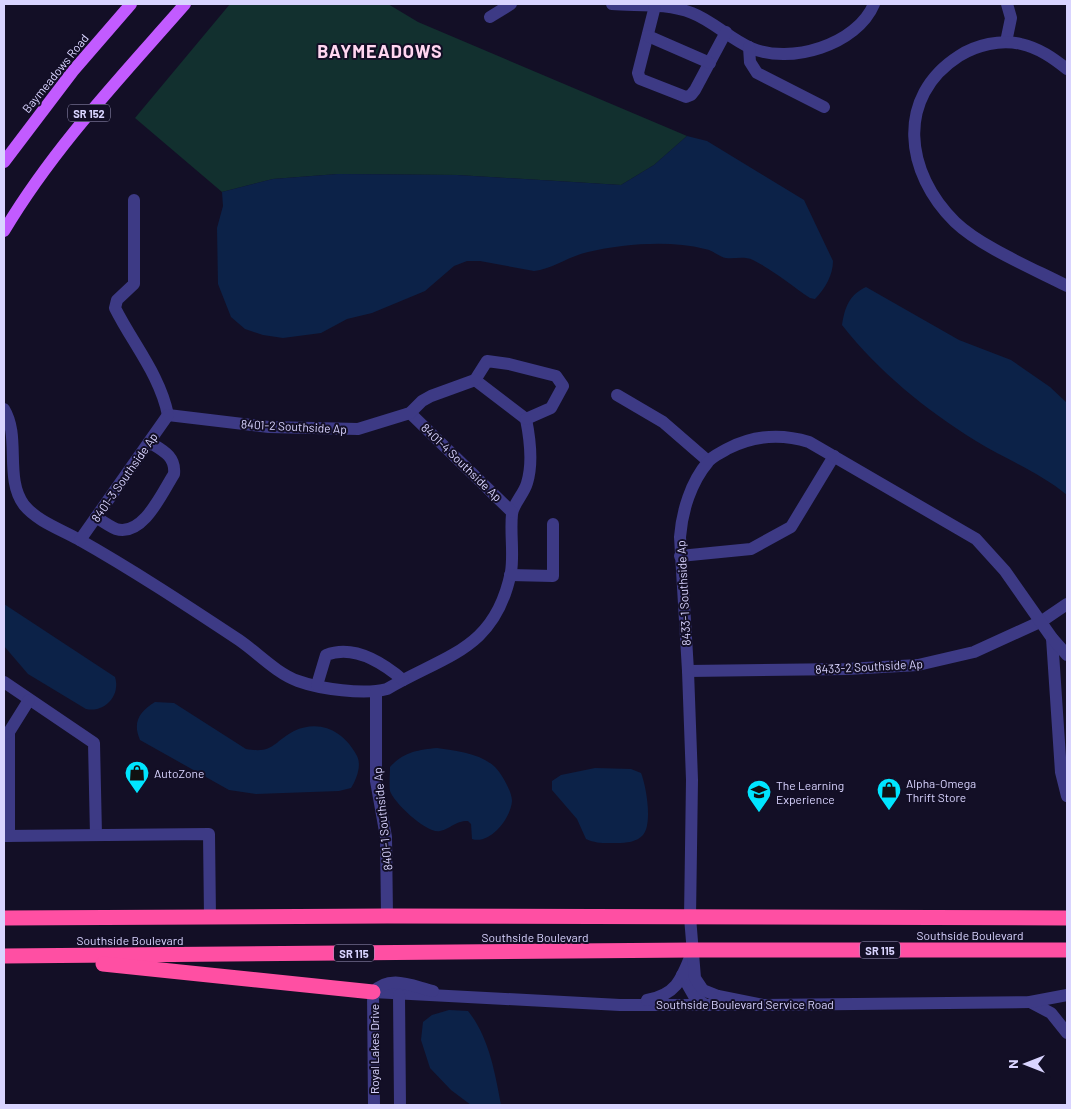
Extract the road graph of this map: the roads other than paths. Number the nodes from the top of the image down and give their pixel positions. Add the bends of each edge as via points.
1 (131, 4) edge
2 (185, 4) edge
3 (511, 4) edge
4 (612, 4) edge
5 (874, 4) edge
6 (1007, 4) edge
7 (655, 6) junction
8 (490, 17) dead end
9 (726, 32) junction
10 (648, 36) junction
11 (1006, 42) junction
12 (749, 47) junction
13 (710, 63) junction
14 (1067, 69) edge
15 (824, 107) dead end
16 (4, 162) edge
17 (134, 200) dead end
18 (4, 231) edge
19 (1067, 286) edge
20 (475, 380) junction
21 (617, 395) dead end
22 (4, 410) edge
23 (410, 413) junction
24 (168, 415) junction
25 (526, 419) junction
26 (149, 442) junction
27 (834, 456) junction
28 (708, 461) junction
29 (512, 512) junction
30 (96, 517) junction
31 (553, 524) dead end
32 (80, 540) junction
33 (680, 556) junction
34 (510, 576) junction
35 (1067, 604) edge
36 (1042, 621) junction
37 (1052, 638) junction
38 (1067, 655) edge
39 (688, 671) junction
40 (403, 680) junction
41 (4, 682) edge
42 (317, 685) junction
43 (1062, 688) edge
44 (376, 692) junction
45 (29, 700) junction
46 (6, 733) edge
47 (1067, 796) edge
48 (96, 835) junction
49 (7, 836) edge
50 (387, 916) junction
51 (210, 917) junction
52 (690, 917) junction
53 (4, 918) edge
54 (1067, 918) edge
55 (692, 950) junction
56 (1067, 950) edge
57 (10, 956) edge
58 (682, 975) junction
59 (373, 992) junction
60 (399, 995) junction
61 (1067, 995) edge
62 (460, 998) junction
63 (1030, 1002) junction
64 (620, 1005) junction
65 (705, 1005) junction
66 (763, 1005) junction
67 (1067, 1033) edge
68 (374, 1105) edge
69 (400, 1105) edge

1 - 16 main road, Baymeadows Road / SR 152 via 55,94
2 - 18 main road, SR 152 via 99,99 54,156
3 - 8 street
4 - 7 street
5 - 12 street via 853,30 816,48 775,54
6 - 11 street via 1011,18
7 - 9 street via 691,12
7 - 10 street
9 - 12 street
9 - 13 street
10 - 13 street
10 - 13 street via 639,67 640,79 686,97 692,95
11 - 14 street via 1035,48
11 - 19 street via 966,52 935,74 916,115 915,152 926,183 955,222 988,245
12 - 15 street via 750,62 757,74
17 - 24 street via 136,276 134,284 117,300 115,308 157,380
20 - 23 street, 8401-2 Southside Ap via 431,396
20 - 25 street
20 - 25 street via 487,361 556,376 562,386 556,401 551,408
21 - 28 street via 663,422
22 - 32 street via 13,448 14,478 23,503 30,512
23 - 24 street, 8401-2 Southside Ap via 376,426 349,429 269,427
23 - 29 street, 8401-4 Southside Ap
24 - 26 street, 8401-3 Southside Ap
25 - 29 street via 530,470
26 - 30 street, 8401-3 Southside Ap
26 - 30 street via 170,455 175,468 141,525 117,529
27 - 28 street, 8433-1 Southside Ap via 809,442 772,436 740,442
27 - 33 street via 791,527 751,549
27 - 36 street, 8433-1 Southside Ap via 976,539 1005,571
28 - 33 street, 8433-1 Southside Ap via 684,510
29 - 34 street
30 - 32 street, 8401-3 Southside Ap
31 - 34 street via 553,576
32 - 42 street via 257,652 286,676
33 - 39 street, 8433-1 Southside Ap
34 - 40 street via 488,629 455,654
35 - 36 street, 8433-2 Southside Ap
36 - 37 street, 8433-1 Southside Ap
36 - 39 street, 8433-2 Southside Ap via 974,652 918,666
37 - 38 street, 8433-1 Southside Ap
37 - 43 street, 8433-1 Southside Ap
39 - 52 street, 8433-1 Southside Ap via 692,780
40 - 42 street via 385,665 351,651 337,650 326,655
40 - 44 street
41 - 45 street
42 - 44 street
43 - 47 street, 8433-1 Southside Ap via 1060,772
44 - 50 street, 8401-1 Southside Ap via 376,781 384,817
45 - 46 street
45 - 48 street via 94,743
46 - 49 street
48 - 49 street
48 - 51 street via 209,834
50 - 51 highway, Southside Boulevard
50 - 52 highway, Southside Boulevard
51 - 53 highway, Southside Boulevard
52 - 54 highway, Southside Boulevard
52 - 55 street, 8433-1 Southside Ap
55 - 56 highway, Southside Boulevard / SR 115
55 - 57 highway, Southside Boulevard / SR 115
55 - 58 street
55 - 66 street, 8433-1 Southside Ap via 695,978 704,990
57 - 59 highway
58 - 64 street via 671,991 662,997
58 - 65 street via 694,996
59 - 60 street, Southside Boulevard Service Road
59 - 62 street, Southside Boulevard Service Road via 380,984 390,982
59 - 68 street, Royal Lakes Drive
60 - 62 street, Southside Boulevard Service Road
60 - 69 street, Royal Lakes Drive
61 - 63 street, Southside Boulevard Service Road
62 - 64 street, Southside Boulevard Service Road
63 - 66 street, Southside Boulevard Service Road
63 - 67 street via 1050,1013
64 - 65 street, Southside Boulevard Service Road
65 - 66 street, Southside Boulevard Service Road

